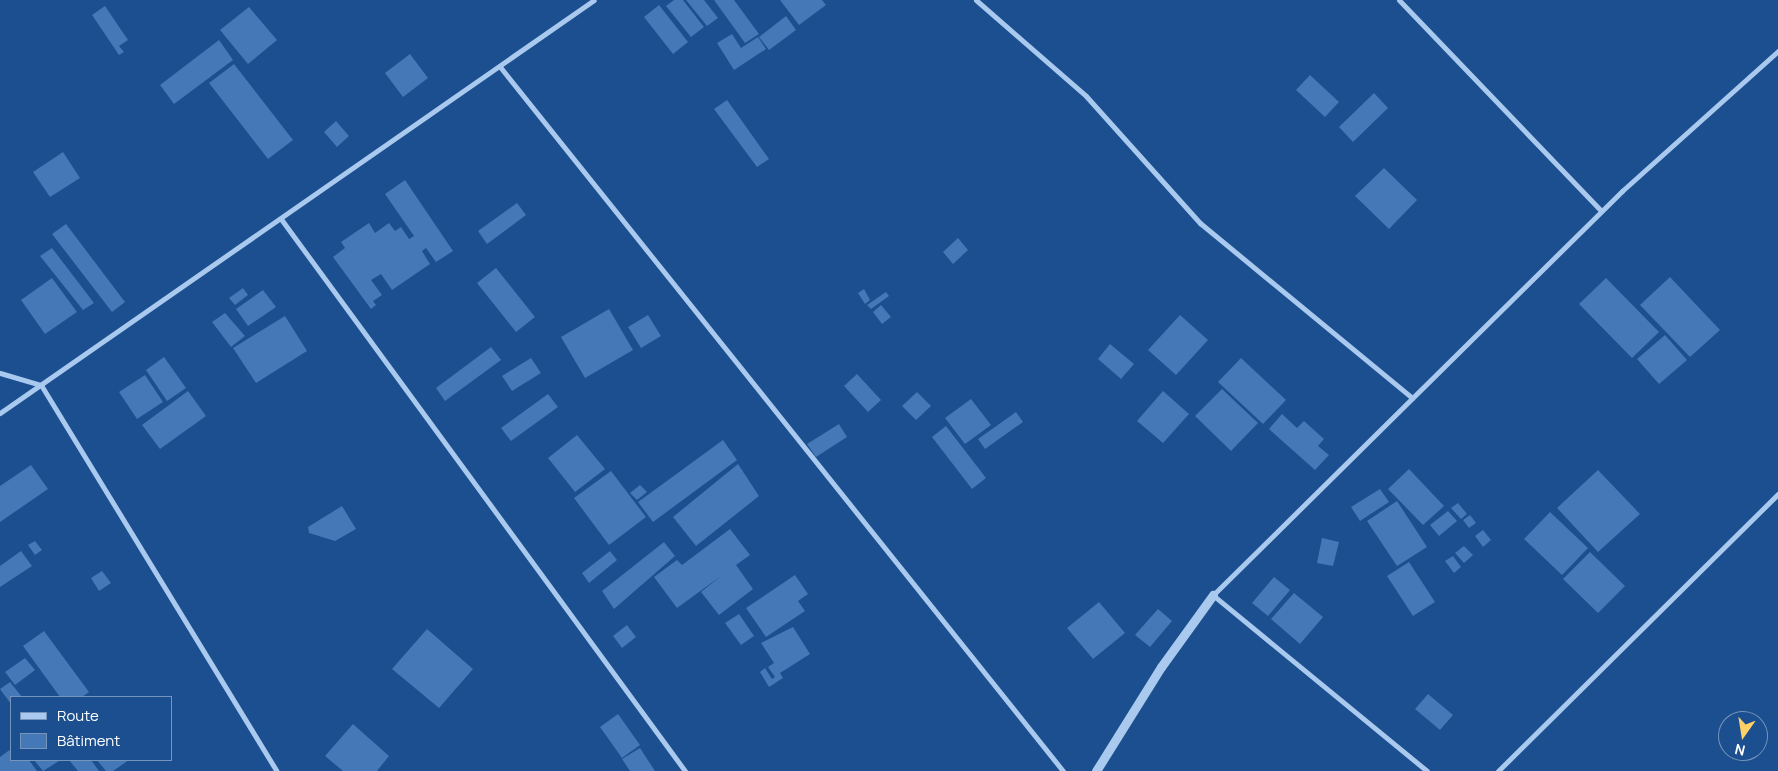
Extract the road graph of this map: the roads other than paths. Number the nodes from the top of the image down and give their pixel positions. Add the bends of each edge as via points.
1 (594, 0) edge
2 (976, 0) edge
3 (1399, 0) edge
4 (1778, 51) edge
5 (500, 68) junction
6 (1601, 211) junction
7 (281, 218) junction
8 (0, 373) edge
9 (41, 385) junction
10 (1412, 398) junction
11 (0, 413) edge
12 (1778, 494) edge
13 (1213, 595) junction
14 (277, 771) edge
15 (686, 771) edge
16 (1063, 771) edge
17 (1096, 771) edge
18 (1427, 771) edge
19 (1498, 771) edge

1 - 5 street
2 - 10 street via 1086,96 1200,223
3 - 6 street
4 - 6 street
5 - 7 street
5 - 16 street
6 - 10 street
7 - 9 street
7 - 15 street
8 - 9 street
9 - 11 street
9 - 14 street
10 - 13 street
12 - 19 street
13 - 17 street via 1161,667
13 - 18 street

